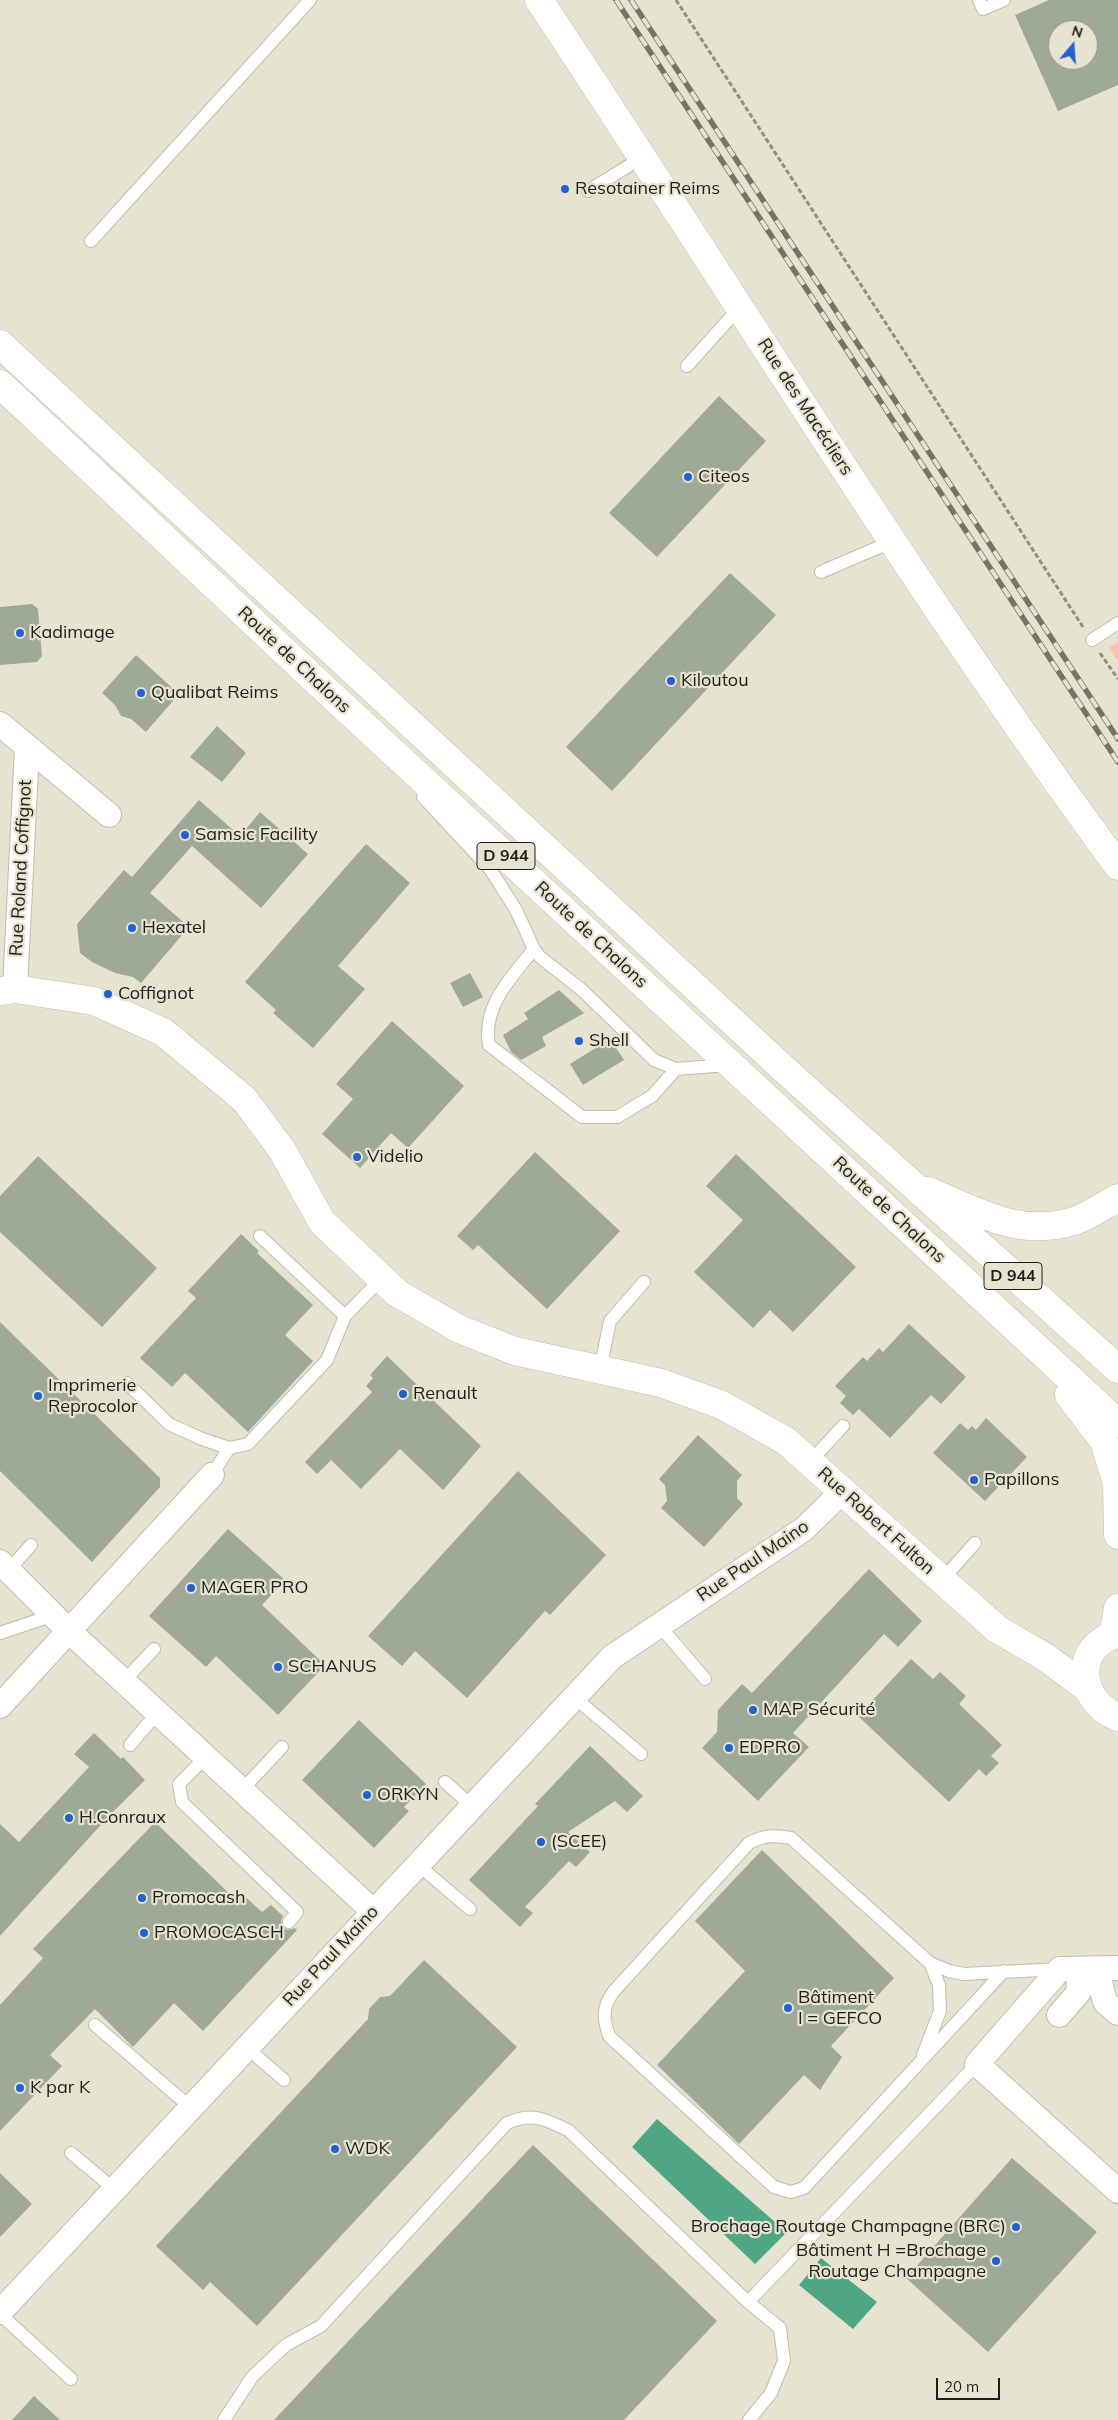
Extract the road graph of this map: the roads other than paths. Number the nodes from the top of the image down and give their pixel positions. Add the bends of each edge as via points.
1 (310, 0) edge
2 (539, 0) edge
3 (979, 0) edge
4 (1004, 0) edge
5 (643, 157) junction
6 (588, 191) dead end
7 (91, 241) dead end
8 (740, 307) junction
9 (0, 344) edge
10 (687, 366) dead end
11 (0, 384) edge
12 (891, 542) junction
13 (820, 572) dead end
14 (1118, 623) edge
15 (1092, 640) road end
16 (314, 679) junction
17 (0, 724) edge
18 (27, 748) junction
19 (1077, 810) junction
20 (109, 815) dead end
21 (1118, 866) edge
22 (1118, 873) edge
23 (534, 949) junction
24 (7, 990) edge
25 (732, 1065) junction
26 (676, 1069) junction
27 (908, 1182) junction
28 (1118, 1198) edge
29 (260, 1236) dead end
30 (381, 1278) junction
31 (644, 1282) dead end
32 (345, 1316) junction
33 (1014, 1325) junction
34 (600, 1370) junction
35 (1118, 1370) edge
36 (127, 1383) dead end
37 (1118, 1423) edge
38 (843, 1426) dead end
39 (229, 1448) junction
40 (810, 1462) junction
41 (212, 1475) joint
42 (843, 1491) junction
43 (1118, 1535) edge
44 (975, 1543) dead end
45 (31, 1545) dead end
46 (4, 1566) edge
47 (942, 1580) junction
48 (1118, 1608) edge
49 (62, 1623) junction
50 (659, 1625) junction
51 (0, 1633) edge
52 (1109, 1638) edge
53 (154, 1649) dead end
54 (1045, 1657) junction
55 (705, 1680) dead end
56 (124, 1681) junction
57 (1087, 1688) junction
58 (574, 1697) junction
59 (0, 1706) edge
60 (158, 1712) junction
61 (1118, 1718) edge
62 (130, 1745) dead end
63 (282, 1747) dead end
64 (641, 1754) dead end
65 (206, 1757) junction
66 (445, 1782) dead end
67 (242, 1790) junction
68 (472, 1806) junction
69 (417, 1864) junction
70 (470, 1909) dead end
71 (373, 1911) junction
72 (288, 1922) dead end
73 (930, 1963) junction
74 (1093, 1969) edge
75 (1004, 1971) junction
76 (1118, 1994) edge
77 (1118, 2013) edge
78 (1059, 2015) dead end
79 (95, 2025) dead end
80 (246, 2047) junction
81 (921, 2061) junction
82 (977, 2064) junction
83 (284, 2080) dead end
84 (190, 2107) junction
85 (71, 2153) dead end
86 (114, 2189) junction
87 (1118, 2192) edge
88 (748, 2302) junction
89 (0, 2313) edge
90 (72, 2379) dead end
91 (224, 2420) edge
92 (749, 2420) edge

1 - 7 lane
2 - 5 main road, Rue des Macécliers
3 - 4 lane via 983,9
5 - 6 lane
5 - 8 main road, Rue des Macécliers
8 - 10 lane
8 - 12 main road, Rue des Macécliers
9 - 27 main road, Route de Chalons / D 944
11 - 16 main road, Route de Chalons / D 944
12 - 13 lane
12 - 19 main road, Rue des Macécliers
14 - 15 lane
16 - 23 lane via 490,869 516,910
16 - 25 main road, Route de Chalons / D 944
17 - 18 street, Rue Roland Coffignot
18 - 20 street, Rue Roland Coffignot
18 - 24 street, Rue Roland Coffignot
19 - 21 main road, Rue des Macécliers
19 - 22 main road, Rue des Macécliers
23 - 26 lane via 654,1060
23 - 26 lane via 501,991 491,1011 487,1031 489,1045 582,1117 617,1117 652,1096
24 - 30 main road, Rue Robert Fulton via 94,1001 163,1032 244,1099 282,1150 322,1222
25 - 26 lane
25 - 33 main road, Route de Chalons / D 944
27 - 28 main road via 1005,1224 1035,1227 1076,1220
27 - 35 main road, Route de Chalons / D 944
29 - 32 lane
30 - 32 lane
30 - 34 main road, Rue Robert Fulton via 397,1293 459,1328 515,1351
31 - 34 lane via 610,1321
32 - 39 lane via 327,1360 248,1444
33 - 37 main road, Route de Chalons / D 944
33 - 43 main road via 1104,1441 1117,1483
34 - 40 main road, Rue Robert Fulton via 661,1383 722,1405 786,1441
36 - 39 lane via 169,1424
38 - 40 lane, Rue Robert Fulton
39 - 41 lane
40 - 42 main road, Rue Robert Fulton
41 - 49 street
42 - 47 main road, Rue Robert Fulton
42 - 50 street, Rue Paul Maino via 804,1530
44 - 47 lane, Rue Robert Fulton
45 - 46 lane
46 - 49 street
47 - 54 main road, Rue Robert Fulton via 997,1629
48 - 52 main road
49 - 51 lane
49 - 56 street
49 - 59 street
50 - 55 lane
50 - 58 street, Rue Paul Maino via 612,1657
52 - 54 main road via 1072,1654
52 - 57 main road via 1086,1666
53 - 56 lane
54 - 57 main road, Rue Robert Fulton
56 - 60 street
57 - 61 main road via 1098,1707
58 - 64 lane
58 - 68 street, Rue Paul Maino
60 - 62 lane
60 - 65 street
63 - 67 lane
65 - 67 street
65 - 72 lane via 179,1784 182,1802 297,1912
66 - 68 lane
67 - 71 street
68 - 69 street, Rue Paul Maino
69 - 70 lane
69 - 71 street, Rue Paul Maino
71 - 80 street, Rue Paul Maino
73 - 75 lane via 964,1974
73 - 81 lane via 940,1985 940,2011
73 - 81 lane via 792,1838 774,1835 750,1843 614,1991 606,2003 603,2018 609,2036 616,2043 774,2187 791,2192 804,2188
74 - 75 lane
74 - 76 street
74 - 77 street via 1105,2002
74 - 78 street
74 - 82 street
75 - 81 lane
79 - 84 lane
80 - 83 lane
80 - 84 street, Rue Paul Maino
82 - 87 street
82 - 88 lane
84 - 86 street, Rue Paul Maino
85 - 86 lane
86 - 89 street, Rue Paul Maino
88 - 91 lane via 568,2130 539,2117 519,2118 507,2123 321,2326 286,2344 252,2377
88 - 92 lane via 780,2328 784,2361 771,2393
89 - 90 lane, Rue Paul Maino

